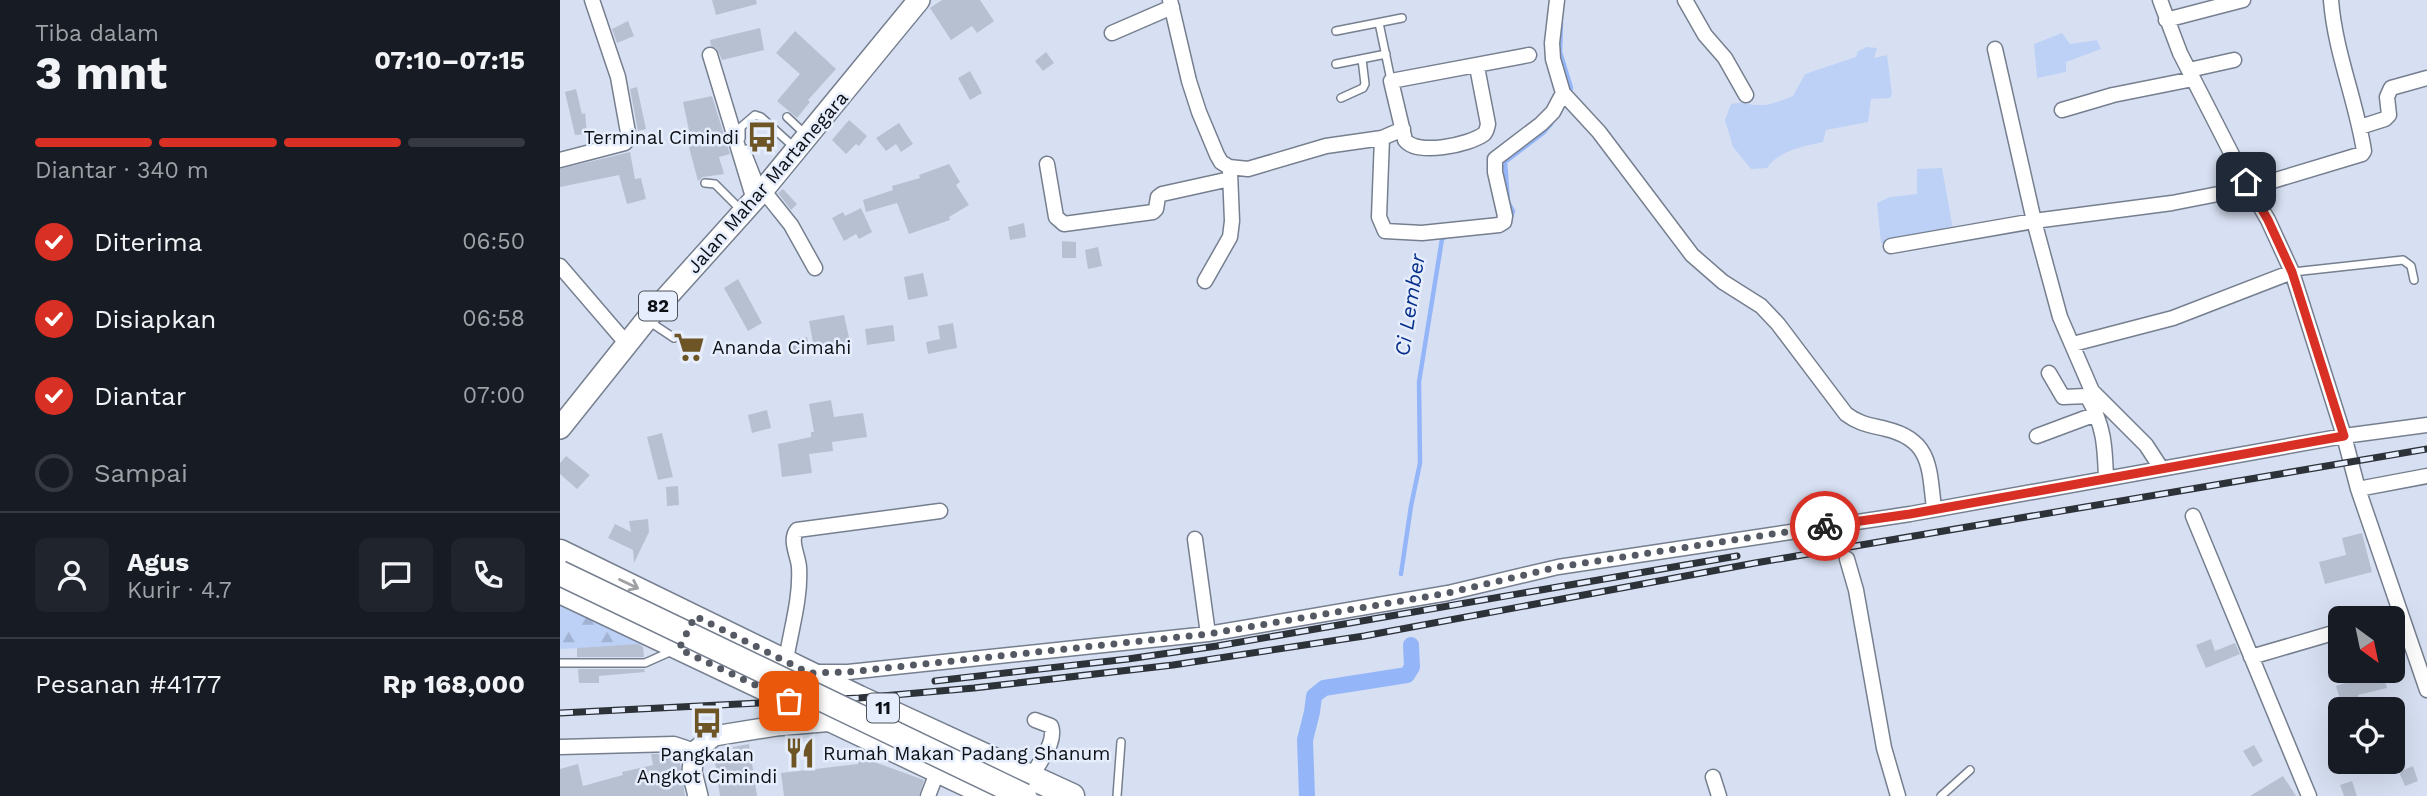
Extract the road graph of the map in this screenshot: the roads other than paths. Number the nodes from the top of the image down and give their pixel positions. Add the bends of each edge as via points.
1 (592, 0) edge
2 (919, 0) edge
3 (1557, 0) edge
4 (1685, 0) edge
5 (2160, 0) edge
6 (2243, 0) edge
7 (2331, 0) edge
8 (1171, 3) edge
9 (1402, 19) dead end
10 (2166, 20) junction
11 (1379, 23) junction
12 (1336, 31) dead end
13 (1112, 33) dead end
14 (1996, 48) dead end
15 (1386, 54) junction
16 (710, 55) dead end
17 (1529, 55) dead end
18 (1362, 59) junction
19 (2234, 60) dead end
20 (1336, 64) dead end
21 (1477, 67) junction
22 (2191, 75) junction
23 (2427, 78) edge
24 (1391, 81) junction
25 (1746, 95) dead end
26 (1568, 97) junction
27 (1341, 98) dead end
28 (2062, 110) dead end
29 (787, 117) dead end
30 (2360, 127) junction
31 (1403, 129) junction
32 (1382, 138) junction
33 (802, 143) junction
34 (560, 160) edge
35 (1047, 164) dead end
36 (1230, 173) junction
37 (705, 183) dead end
38 (2249, 188) junction
39 (753, 200) junction
40 (2035, 221) junction
41 (1891, 246) dead end
42 (560, 266) edge
43 (815, 268) dead end
44 (2292, 272) junction
45 (2414, 280) dead end
46 (1205, 281) dead end
47 (647, 319) junction
48 (674, 338) dead end
49 (627, 344) junction
50 (2073, 344) junction
51 (2049, 373) dead end
52 (2096, 414) junction
53 (2427, 425) edge
54 (560, 428) edge
55 (2037, 436) dead end
56 (2344, 436) junction
57 (2161, 468) junction
58 (2427, 475) edge
59 (2106, 478) junction
60 (2358, 489) junction
61 (1934, 509) junction
62 (940, 511) dead end
63 (2193, 516) dead end
64 (1195, 539) dead end
65 (560, 552) edge
66 (1847, 559) dead end
67 (560, 573) edge
68 (560, 592) edge
69 (2391, 606) edge
70 (695, 616) junction
71 (1208, 634) junction
72 (2328, 635) edge
73 (2405, 641) edge
74 (679, 649) junction
75 (2251, 657) junction
76 (786, 660) junction
77 (560, 663) edge
78 (809, 673) junction
79 (2427, 690) edge
80 (1034, 720) dead end
81 (830, 721) junction
82 (913, 722) junction
83 (951, 740) junction
84 (1121, 742) dead end
85 (560, 747) edge
86 (695, 751) junction
87 (938, 770) junction
88 (1969, 770) dead end
89 (1713, 777) dead end
90 (1028, 787) edge
91 (698, 796) edge
92 (928, 796) edge
93 (992, 796) edge
94 (1073, 796) edge
95 (1117, 796) edge
96 (1719, 796) edge
97 (1898, 796) edge
98 (1941, 796) edge
99 (2309, 796) edge

1 - 34 street via 618,77 629,138 625,143
2 - 33 main road, Jalan Mahar Martanegara / 82
3 - 26 street via 1553,59
4 - 25 street
5 - 10 street
6 - 10 street
7 - 30 street via 2333,28
8 - 13 street
8 - 36 street via 1188,81 1217,155
9 - 11 lane
10 - 22 street
11 - 12 lane
11 - 15 lane
14 - 40 street
15 - 18 lane
15 - 24 lane
16 - 39 street
17 - 21 street
18 - 20 lane
18 - 27 lane via 1363,88
19 - 22 street
21 - 24 street
21 - 31 street via 1489,124 1483,135 1464,144 1423,149 1409,145
22 - 28 street
22 - 38 street
23 - 30 street via 2391,88 2386,97 2389,115
24 - 31 street
26 - 32 street via 1495,159 1505,216 1499,225 1422,233 1385,231 1379,217
26 - 61 street via 1692,255 1761,306 1846,414 1859,423 1902,433 1915,443 1928,460
29 - 33 lane
30 - 38 street via 2362,154
31 - 32 street
32 - 36 street via 1325,146
33 - 39 main road, Jalan Mahar Martanegara / 82
33 - 39 lane via 761,117 746,121 740,134
35 - 36 street via 1056,217 1064,224 1153,212 1163,194
36 - 46 street via 1230,237
37 - 39 lane
38 - 40 street
38 - 44 street
39 - 43 street via 791,225
39 - 47 main road, Jalan Mahar Martanegara / 82
40 - 41 street
40 - 50 street via 2060,317
42 - 49 street
44 - 45 lane via 2403,260 2411,267
44 - 50 street via 2173,318
44 - 56 street
47 - 48 lane
47 - 49 main road, Jalan Mahar Martanegara / 82
49 - 54 main road, Jalan Mahar Martanegara / 82
50 - 57 street via 2092,391 2146,445
51 - 52 street via 2063,397 2087,396
52 - 55 street
52 - 59 street via 2105,442
53 - 56 street
56 - 57 street
56 - 60 street
57 - 59 street
58 - 60 street
59 - 61 street
60 - 69 street
61 - 71 street via 1558,567 1448,593
62 - 76 street via 797,530 793,537 799,583
63 - 75 street
64 - 71 street
65 -> 70 highway, 11
66 - 97 street via 1884,748
67 - 90 highway, 11, bridge
68 - 74 highway, 11
70 - 74 highway
70 - 76 highway, 11
71 - 78 street
72 - 75 street
73 - 79 street
74 - 77 lane via 645,663
74 - 81 highway, 11
75 - 99 street
76 - 78 highway, 11
78 - 82 highway, 11
80 - 90 street via 1053,731
81 - 82 main road
81 - 86 main road via 714,736
81 - 87 highway, 11
82 - 83 highway, 11
83 - 87 highway
83 - 90 highway, 11
84 - 95 lane
85 - 86 street via 674,744
86 - 91 main road via 692,772
87 - 92 street
87 - 93 highway, 11
88 - 98 lane
89 - 96 street
90 - 94 highway, 11

